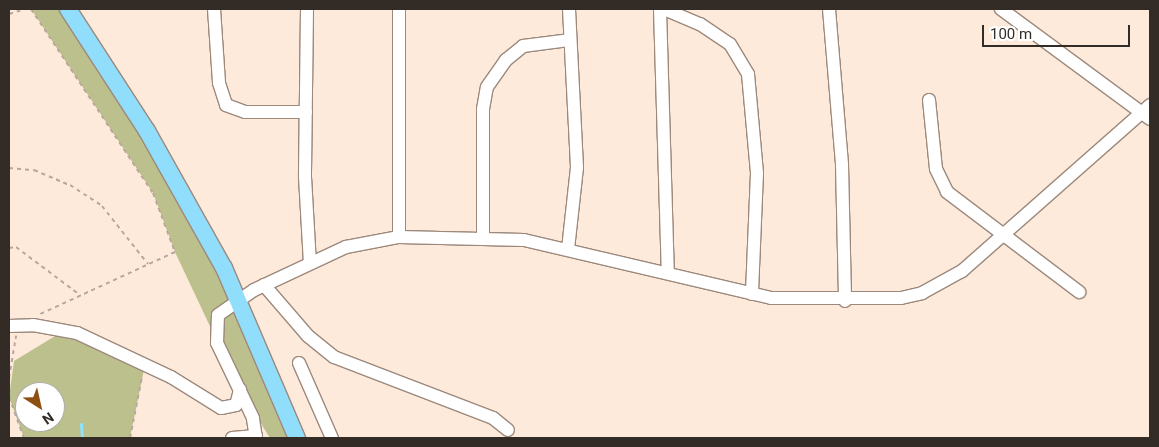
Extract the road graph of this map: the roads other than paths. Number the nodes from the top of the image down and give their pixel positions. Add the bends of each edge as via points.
1 (68, 9) edge
2 (214, 9) edge
3 (306, 9) edge
4 (399, 9) edge
5 (568, 9) edge
6 (660, 9) edge
7 (664, 9) edge
8 (828, 9) edge
9 (1001, 9) edge
10 (569, 40) junction
11 (929, 100) dead end
12 (306, 112) junction
13 (1148, 112) edge
14 (483, 236) junction
15 (1000, 236) junction
16 (399, 237) junction
17 (568, 249) junction
18 (310, 263) junction
19 (668, 273) junction
20 (264, 285) junction
21 (1079, 292) dead end
22 (752, 294) junction
23 (237, 299) junction
24 (845, 301) junction
25 (13, 326) edge
26 (299, 363) dead end
27 (240, 390) junction
28 (508, 430) dead end
29 (256, 437) edge
30 (232, 438) edge
31 (297, 438) edge
32 (332, 438) edge

1 - 23 main road via 152,139
2 - 12 street via 219,83 226,105 245,112
3 - 12 street
4 - 16 street
5 - 10 street
6 - 19 street
7 - 22 street via 700,24 730,44 748,74 757,173
8 - 24 street via 842,165
9 - 13 street
10 - 14 street via 523,46 506,60 487,87 483,109
10 - 17 street via 577,166
11 - 15 street via 941,184
12 - 18 street
13 - 15 street
14 - 16 street
14 - 17 street
15 - 21 street
15 - 24 street via 955,276 922,293
16 - 18 street via 357,244
17 - 19 street
18 - 20 street
19 - 22 street
20 - 23 street
20 - 28 street via 308,336 334,357 493,418
22 - 24 street
23 - 27 street via 218,315 215,331
23 - 31 main road
25 - 27 street via 77,333 145,365 220,408 236,405
26 - 32 street
27 - 29 street
29 - 30 street

